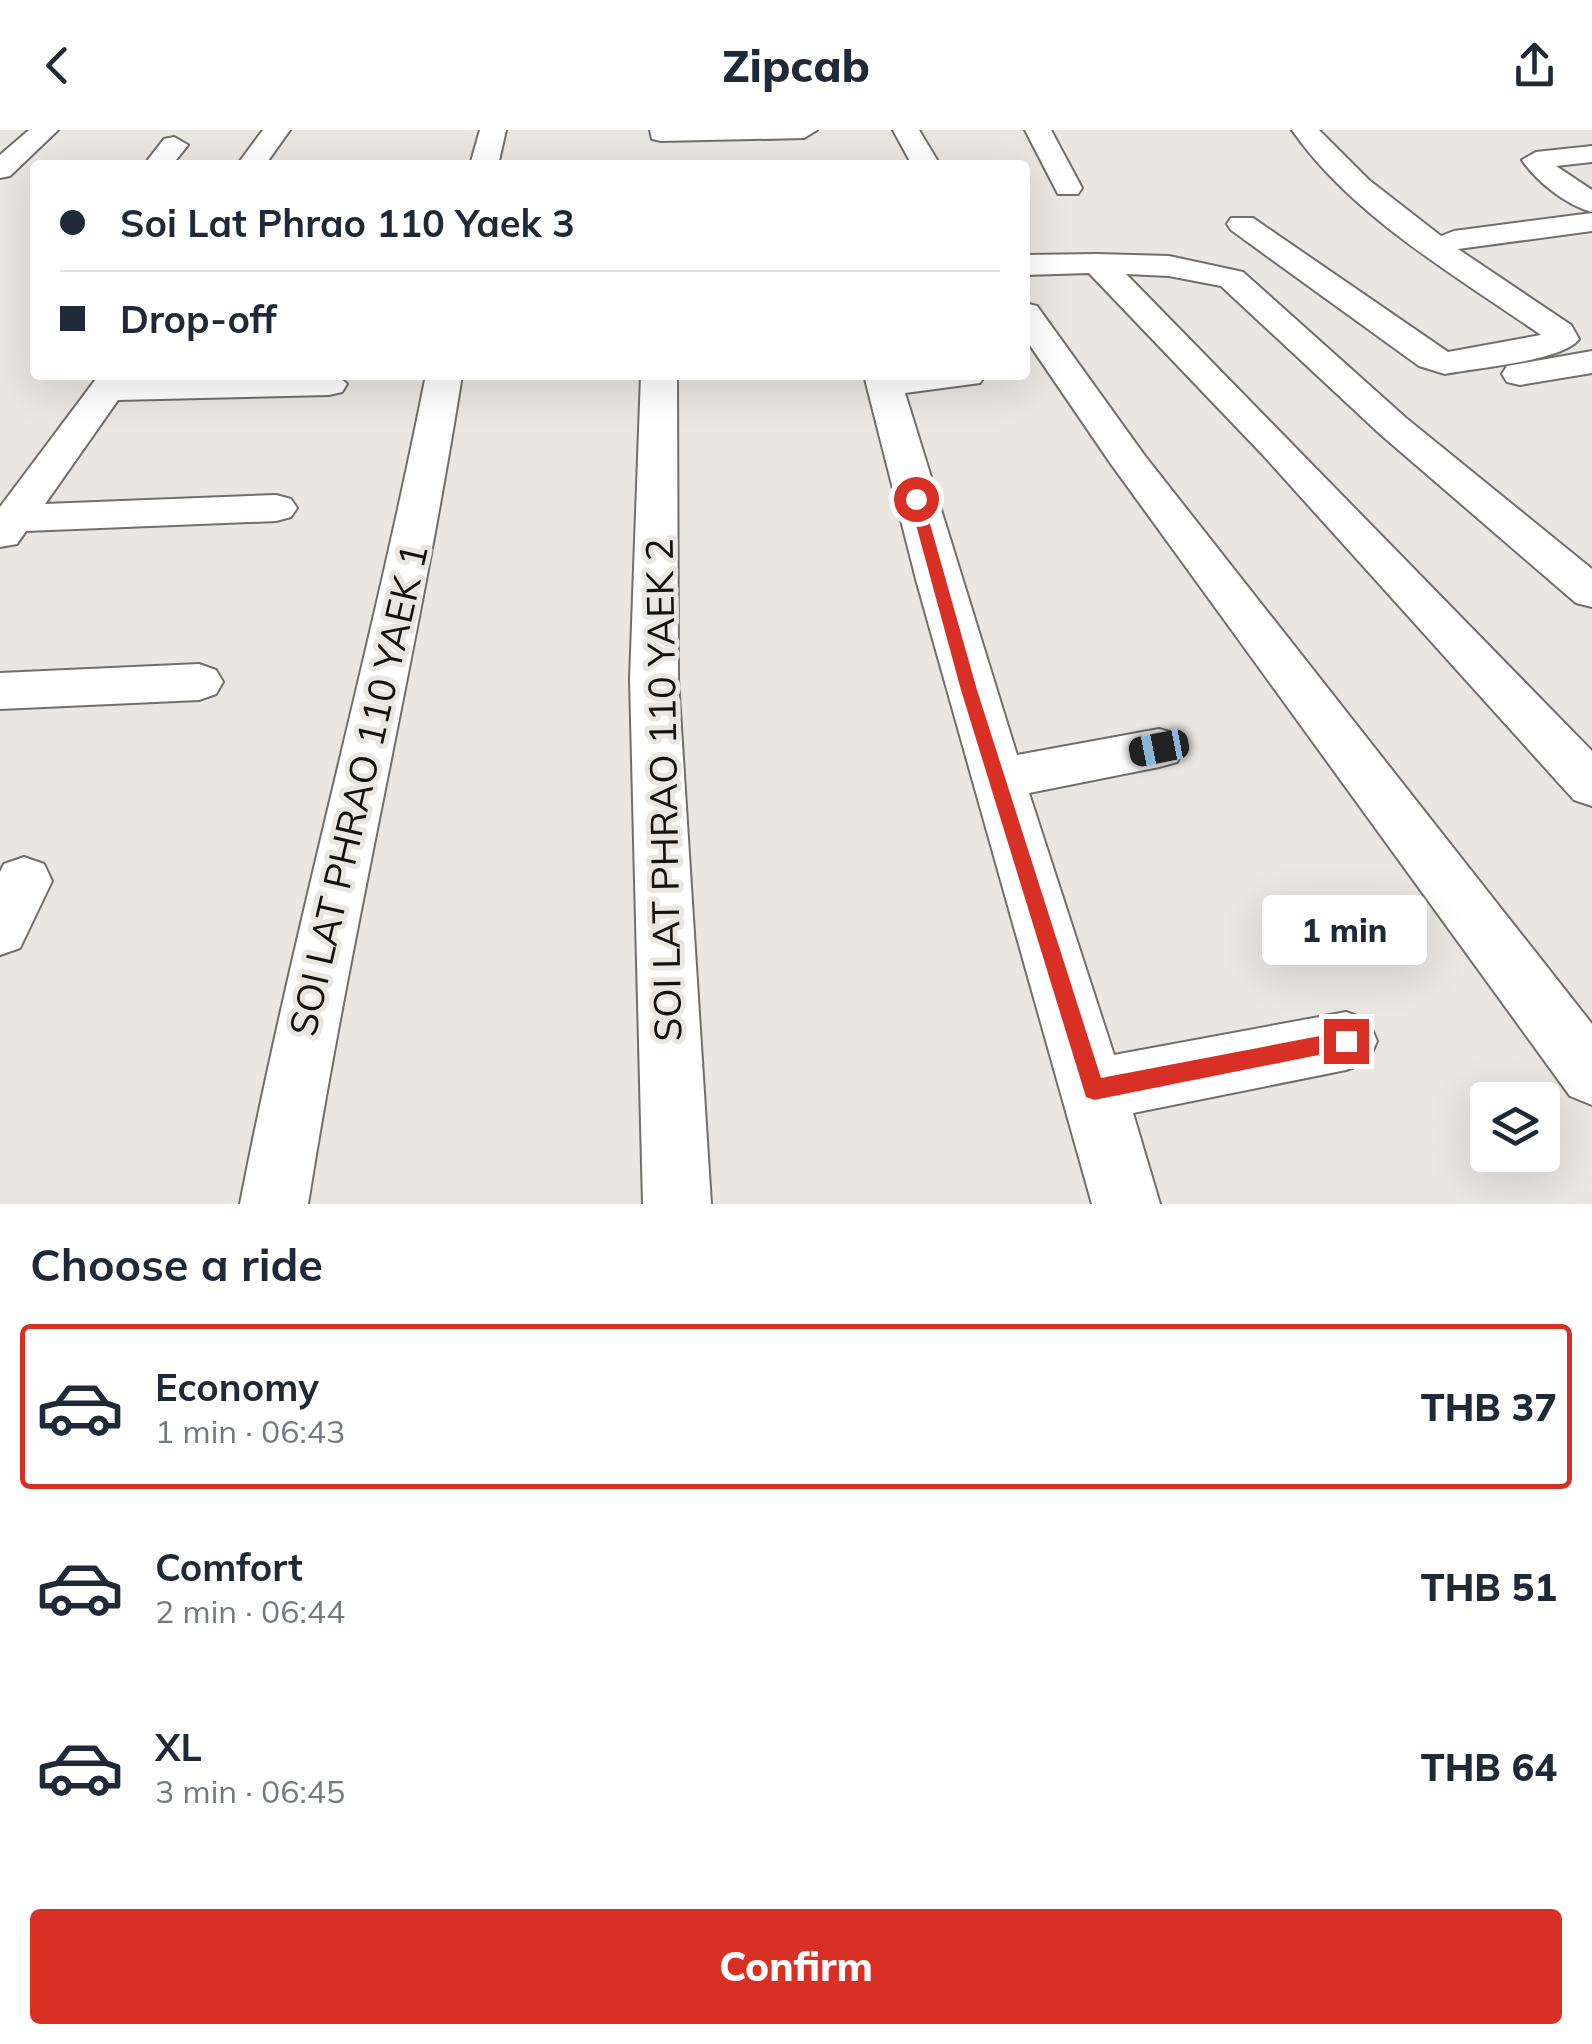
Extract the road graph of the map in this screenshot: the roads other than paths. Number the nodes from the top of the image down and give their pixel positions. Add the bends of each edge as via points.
1 (46, 130) edge
2 (277, 130) edge
3 (492, 130) edge
4 (804, 130) edge
5 (906, 130) edge
6 (1038, 130) edge
7 (1305, 130) edge
8 (661, 132) edge
9 (1592, 154) edge
10 (255, 160) edge
11 (485, 160) edge
12 (664, 160) edge
13 (923, 160) edge
14 (0, 170) edge
15 (1068, 188) dead end
16 (1592, 204) edge
17 (1592, 222) edge
18 (1242, 224) dead end
19 (1454, 240) dead end
20 (1097, 263) junction
21 (1030, 265) edge
22 (1030, 321) edge
23 (1592, 362) edge
24 (443, 380) edge
25 (659, 380) edge
26 (883, 380) edge
27 (112, 382) edge
28 (1467, 383) dead end
29 (330, 384) dead end
30 (276, 508) dead end
31 (6, 528) edge
32 (1592, 592) edge
33 (199, 682) dead end
34 (0, 691) edge
35 (1159, 748) dead end
36 (997, 779) junction
37 (1592, 784) edge
38 (1346, 1041) dead end
39 (1592, 1074) edge
40 (1094, 1090) junction
41 (274, 1204) edge
42 (677, 1204) edge
43 (1126, 1204) edge

1 - 14 street
2 - 10 street
3 - 11 street
4 - 8 street
5 - 13 street
6 - 15 street
7 - 18 street via 1365,190 1562,339 1445,362 1432,358
8 - 12 street
9 - 16 street via 1536,160
17 - 19 street
20 - 21 street
20 - 32 street via 1232,278 1394,426
20 - 37 street
22 - 39 street
23 - 28 street
24 - 41 street, SOI LAT PHRAO 110 YAEK 1 via 418,528 293,1084
25 - 42 street, SOI LAT PHRAO 110 YAEK 2 via 654,679
26 - 36 street
27 - 29 street
27 - 31 street
30 - 31 street
33 - 34 street
35 - 36 street
36 - 40 street
38 - 40 street
40 - 43 street

